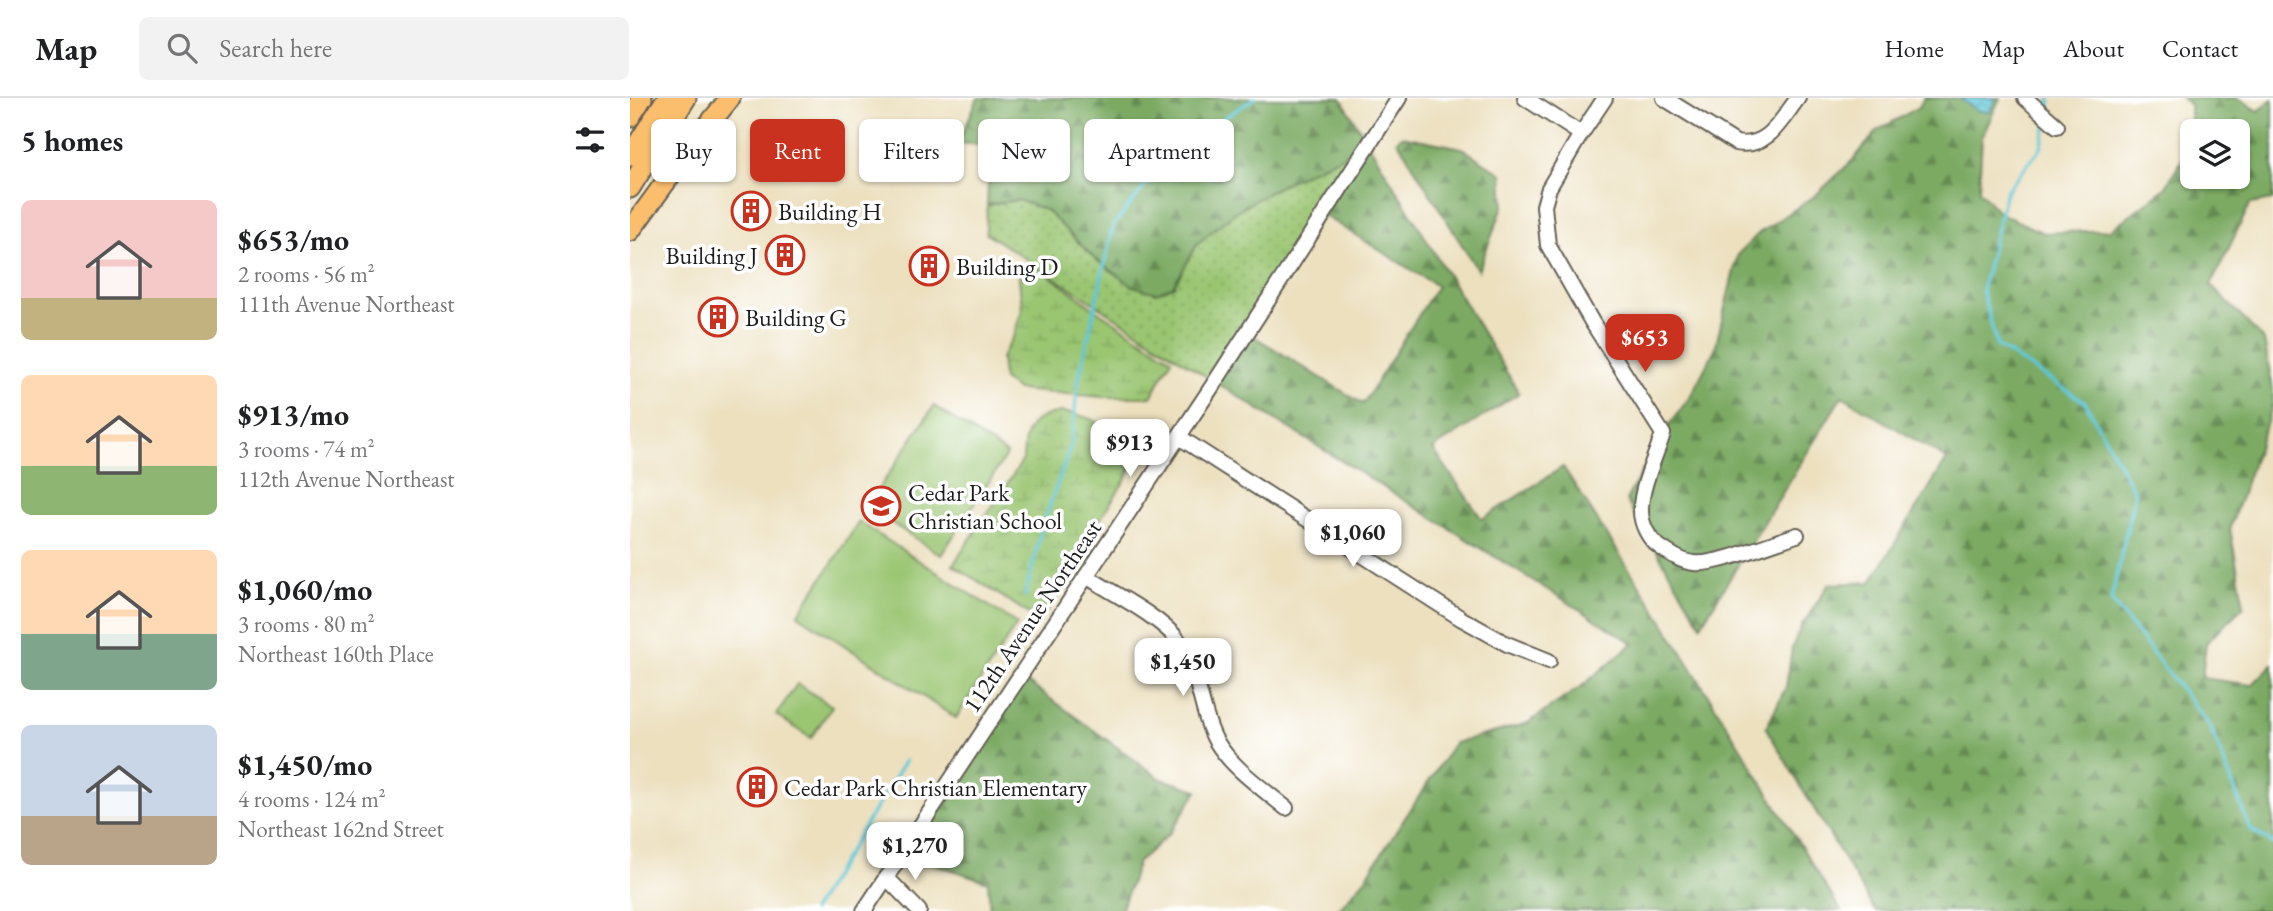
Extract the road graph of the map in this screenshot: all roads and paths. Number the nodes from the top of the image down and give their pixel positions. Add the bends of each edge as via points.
1 (642, 98) edge
2 (667, 98) edge
3 (686, 98) edge
4 (730, 98) edge
5 (1399, 98) edge
6 (1525, 98) edge
7 (1605, 98) edge
8 (1664, 98) edge
9 (1798, 98) edge
10 (2025, 98) edge
11 (630, 117) edge
12 (2057, 125) dead end
13 (1581, 134) junction
14 (630, 156) edge
15 (630, 188) edge
16 (630, 231) edge
17 (1179, 437) junction
18 (1797, 535) dead end
19 (1086, 576) junction
20 (1549, 661) dead end
21 (1286, 808) dead end
22 (886, 877) junction
23 (864, 911) edge
24 (919, 911) edge

1 - 11 highway
2 - 14 highway
3 - 15 highway
4 - 16 highway
5 - 17 street, 112th Avenue Northeast
6 - 13 street
7 - 13 street
8 - 9 street via 1736,143 1749,146 1769,135
10 - 12 street
13 - 18 street via 1549,188 1545,227 1548,245 1663,433 1641,510 1644,527 1654,543 1694,564
17 - 19 street, 112th Avenue Northeast
17 - 20 street via 1462,618
19 - 21 street via 1163,625 1180,642 1215,739 1237,766
19 - 22 street, 112th Avenue Northeast
22 - 23 street, 112th Avenue Northeast
22 - 24 street

